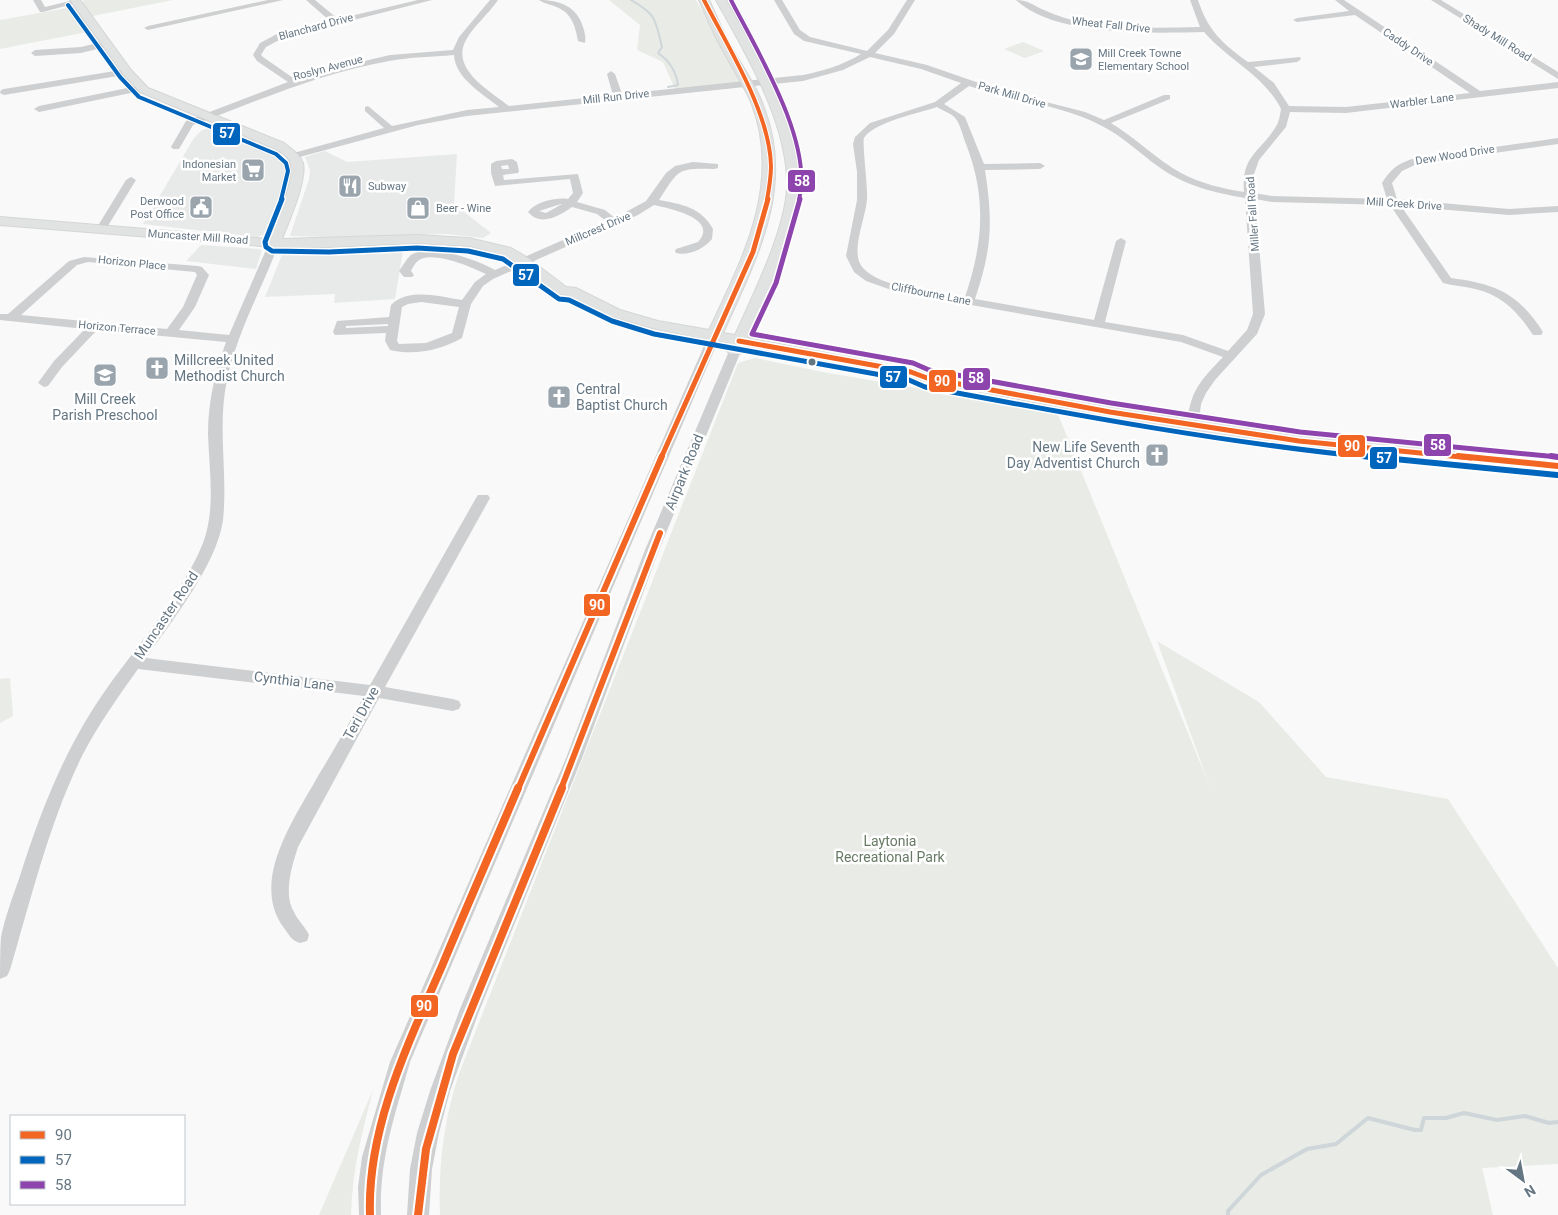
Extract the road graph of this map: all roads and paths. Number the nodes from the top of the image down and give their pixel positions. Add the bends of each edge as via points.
1 (37, 0) edge
2 (280, 0) edge
3 (310, 0) edge
4 (428, 0) edge
5 (494, 0) edge
6 (544, 0) edge
7 (704, 0) edge
8 (721, 0) edge
9 (778, 0) edge
10 (911, 0) edge
11 (1020, 0) edge
12 (1194, 0) edge
13 (1339, 0) edge
14 (1435, 0) edge
15 (76, 1) edge
16 (1357, 12) junction
17 (1297, 20) dead end
18 (336, 22) junction
19 (148, 28) dead end
20 (1206, 29) junction
21 (582, 41) dead end
22 (106, 44) junction
23 (457, 50) junction
24 (35, 53) dead end
25 (868, 55) junction
26 (1297, 59) dead end
27 (1247, 65) junction
28 (127, 72) junction
29 (611, 74) dead end
30 (1558, 76) edge
31 (292, 80) junction
32 (763, 82) junction
33 (968, 82) junction
34 (747, 84) junction
35 (1558, 84) edge
36 (142, 88) junction
37 (4, 92) dead end
38 (1478, 94) junction
39 (618, 97) junction
40 (1166, 97) dead end
41 (938, 104) junction
42 (507, 108) junction
43 (40, 109) dead end
44 (368, 109) dead end
45 (1286, 109) junction
46 (207, 116) junction
47 (1104, 124) junction
48 (390, 129) junction
49 (1558, 140) edge
50 (176, 147) dead end
51 (293, 156) junction
52 (714, 166) dead end
53 (1040, 166) dead end
54 (980, 167) junction
55 (496, 173) dead end
56 (131, 180) dead end
57 (1250, 197) junction
58 (651, 201) junction
59 (1393, 202) junction
60 (1558, 209) edge
61 (0, 221) edge
62 (614, 222) junction
63 (100, 229) junction
64 (1121, 241) dead end
65 (274, 243) junction
66 (680, 251) dead end
67 (523, 261) junction
68 (494, 274) junction
69 (408, 275) dead end
70 (562, 290) joint
71 (969, 301) junction
72 (465, 304) junction
73 (6, 318) edge
74 (1099, 324) junction
75 (94, 326) junction
76 (1537, 332) dead end
77 (170, 334) junction
78 (234, 339) junction
79 (712, 341) junction
80 (737, 346) junction
81 (1232, 356) junction
82 (44, 382) dead end
83 (1193, 425) junction
84 (1558, 466) edge
85 (483, 498) dead end
86 (134, 663) junction
87 (373, 691) junction
88 (453, 705) dead end
89 (300, 935) dead end
90 (0, 970) edge
91 (370, 1215) edge
92 (418, 1215) edge

1 - 15 street via 43,10
2 - 19 street
3 - 18 street
4 - 18 street, Blanchard Drive
5 - 23 street
6 - 21 street via 565,7 576,17
7 - 34 main road
8 - 32 main road
9 - 25 street, Park Mill Drive via 801,36
10 - 25 street, Mill Run Drive via 901,20
11 - 20 street, Wheat Fall Drive via 1039,11 1079,23 1145,30
12 - 20 street
13 - 16 street, Caddy Drive
14 - 30 street, Shady Mill Road
15 - 22 main road
16 - 17 street
16 - 38 street, Caddy Drive
18 - 31 street, Blanchard Drive via 275,38 258,50 260,59
20 - 27 street
22 - 24 street via 81,50
22 - 28 main road
23 - 31 street, Roslyn Avenue via 390,58
23 - 42 street via 462,70
25 - 32 street, Mill Run Drive via 823,74
25 - 33 street, Park Mill Drive via 924,67
26 - 27 street
27 - 45 street via 1278,92
28 - 36 main road
28 - 37 street
29 - 39 street
31 - 46 street, Roslyn Avenue
32 - 34 street, Mill Run Drive
32 - 80 main road via 786,136 793,189 768,279
33 - 41 street, Cliffbourne Lane
33 - 47 street, Park Mill Drive via 1071,111
34 - 39 street, Mill Run Drive
34 - 79 main road via 767,136 770,186 752,252
35 - 38 street, Warbler Lane
36 - 43 street
36 - 46 main road
38 - 45 street, Warbler Lane via 1346,110
39 - 42 street, Mill Run Drive
40 - 47 street
41 - 54 street via 960,117
41 - 71 street, Cliffbourne Lane via 880,122 866,129 860,138 862,200 851,256 858,270 881,284
42 - 48 street, Mill Run Drive via 446,116
44 - 48 street
45 - 57 street, Miller Fall Road via 1278,132 1254,159 1248,177
46 - 50 street, Roslyn Avenue via 190,123
46 - 51 main road via 280,146
47 - 57 street, Park Mill Drive via 1137,143 1179,176
48 - 51 street, Mill Run Drive
49 - 59 street, Dew Wood Drive via 1415,161 1398,167 1387,184
51 - 65 main road via 297,164 295,186
52 - 58 street, Millcrest Drive via 696,164 675,170 664,179
53 - 54 street
54 - 71 street via 986,210 985,237 981,265
55 - 62 street via 499,184 574,176 578,193 571,203 601,212
56 - 63 street
57 - 59 street, Mill Creek Drive
57 - 81 street, Miller Fall Road via 1259,314 1253,331
58 - 62 street, Millcrest Drive
58 - 66 street via 687,209 702,219 708,228 705,241
59 - 60 street, Mill Creek Drive via 1488,212
59 - 76 street, Dew Wood Drive via 1447,281 1475,284 1500,293 1519,305
61 - 63 main road, Muncaster Mill Road
62 - 67 street, Millcrest Drive
63 - 65 main road, Muncaster Mill Road
64 - 74 street
65 - 67 main road, Muncaster Mill Road via 448,240 492,247
65 - 78 street, Muncaster Road
67 - 68 street, Millcrest Drive
67 - 70 main road, Muncaster Mill Road
68 - 69 street via 468,261 421,256 413,260 405,271
68 - 72 street, Millcrest Drive via 479,284
70 - 79 main road, Muncaster Mill Road via 571,291 614,313
71 - 74 street, Cliffbourne Lane
72 - 72 street via 410,299 397,305 391,341 401,349 450,340 458,336
73 - 75 street, Horizon Terrace
73 - 77 street, Horizon Place via 73,264 88,259 198,270 203,275 189,307
74 - 81 street, Cliffbourne Lane via 1183,339
75 - 77 street, Horizon Terrace
75 - 82 street
77 - 78 street, Horizon Terrace
78 - 86 street, Muncaster Road via 217,398 214,426 216,512 211,539 174,607
79 - 80 main road, Muncaster Mill Road
79 - 91 street, Airpark Road via 400,1062 373,1157
80 - 83 main road, Muncaster Mill Road via 904,381 927,378
80 - 92 street, Airpark Road via 652,550 574,758 440,1091 421,1170
81 - 83 street, Miller Fall Road via 1200,393 1195,404
83 - 84 main road, Muncaster Mill Road via 1299,441
85 - 87 street, Teri Drive
86 - 87 street, Cynthia Lane
86 - 90 street, Muncaster Road via 87,732 59,788
87 - 88 street, Cynthia Lane
87 - 89 street, Teri Drive via 292,839 284,860 283,910

